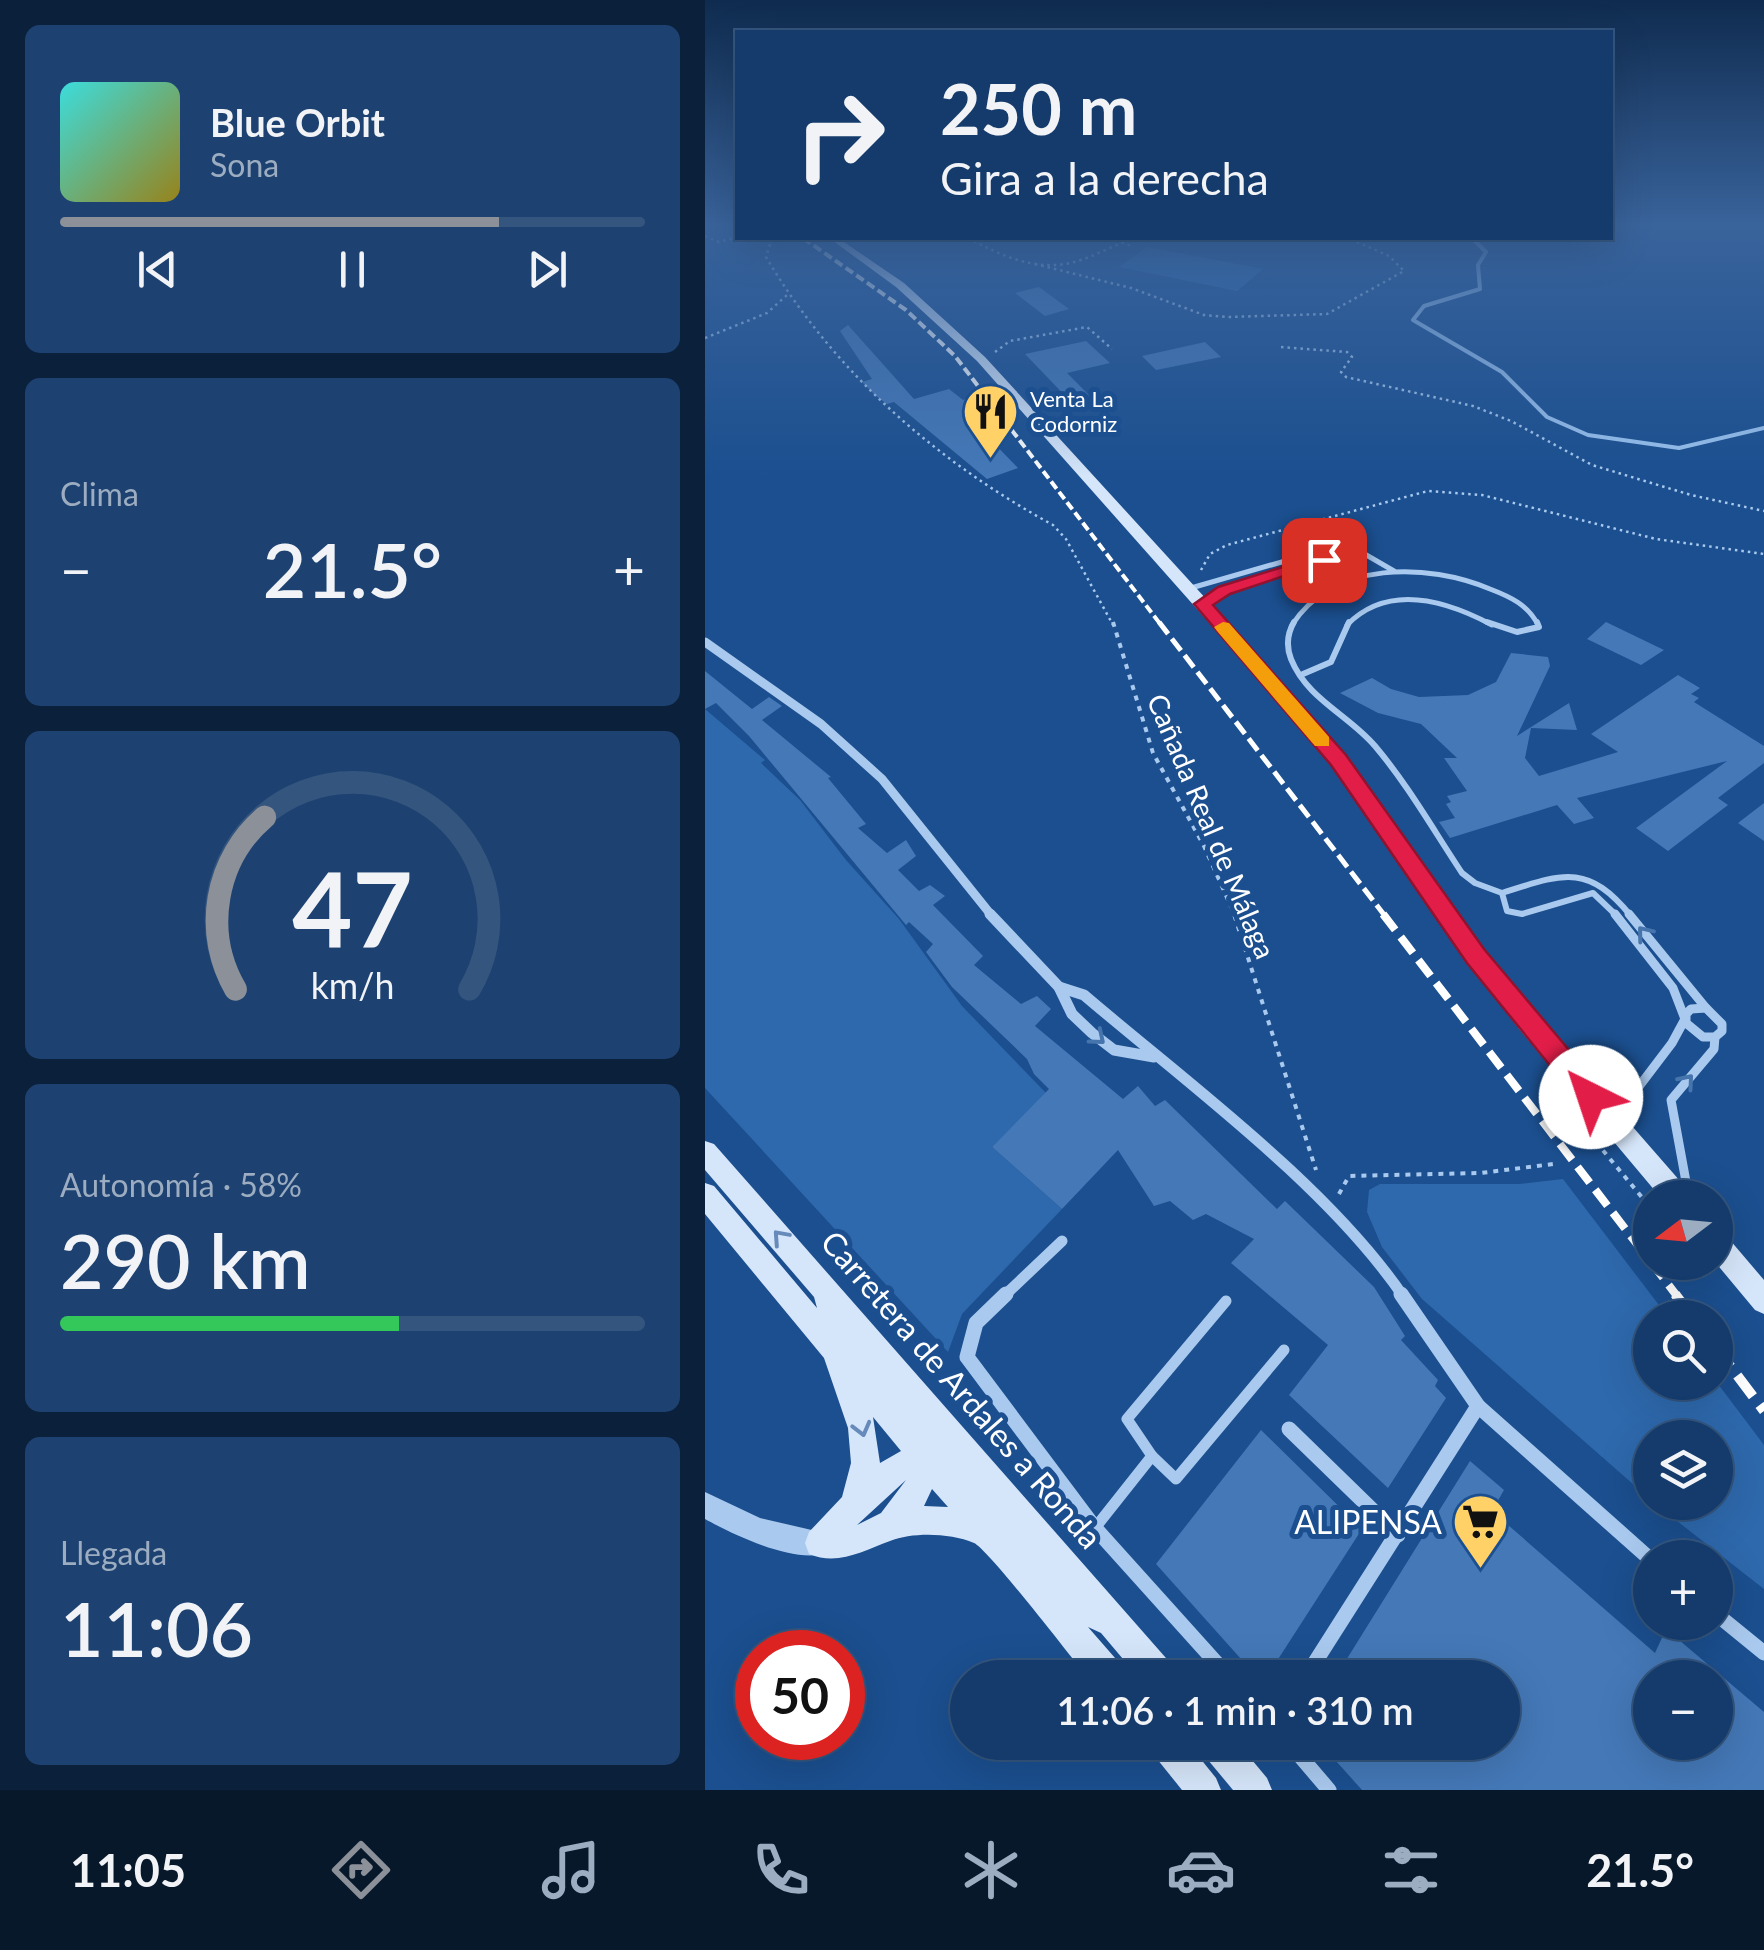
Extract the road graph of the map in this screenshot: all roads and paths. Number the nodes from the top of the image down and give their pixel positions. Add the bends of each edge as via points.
1 (769, 311) edge
2 (800, 311) edge
3 (927, 311) edge
4 (1192, 311) edge
5 (1328, 311) edge
6 (705, 338) edge
7 (1281, 346) dead end
8 (1112, 349) dead end
9 (984, 362) junction
10 (1076, 467) junction
11 (1764, 511) edge
12 (1764, 554) edge
13 (1154, 569) junction
14 (1393, 571) junction
15 (1362, 577) junction
16 (1199, 593) junction
17 (1216, 638) junction
18 (705, 642) edge
19 (1303, 674) junction
20 (1351, 781) junction
21 (1501, 893) junction
22 (1059, 988) junction
23 (1706, 1008) junction
24 (1685, 1019) junction
25 (1715, 1037) junction
26 (1159, 1058) junction
27 (1613, 1121) junction
28 (1595, 1142) dead end
29 (705, 1152) edge
30 (1553, 1164) dead end
31 (1663, 1180) edge
32 (1686, 1180) edge
33 (1633, 1187) edge
34 (705, 1195) edge
35 (1329, 1210) junction
36 (1062, 1240) dead end
37 (1733, 1264) edge
38 (823, 1285) junction
39 (1226, 1301) dead end
40 (1764, 1301) edge
41 (1284, 1350) dead end
42 (836, 1351) junction
43 (1478, 1406) junction
44 (1289, 1429) dead end
45 (1152, 1456) junction
46 (928, 1458) junction
47 (705, 1505) edge
48 (852, 1509) junction
49 (892, 1524) junction
50 (1095, 1528) junction
51 (987, 1530) junction
52 (1398, 1535) junction
53 (820, 1543) junction
54 (1633, 1545) edge
55 (1119, 1628) junction
56 (1733, 1628) edge
57 (1764, 1653) edge
58 (1096, 1660) edge
59 (1146, 1660) edge
60 (1214, 1660) edge
61 (1317, 1660) edge
62 (1180, 1760) edge
63 (1230, 1760) edge
64 (1303, 1760) edge
65 (1205, 1790) edge
66 (1255, 1790) edge
67 (1329, 1790) edge

1 - 6 path
2 - 35 path, Cañada Real de Málaga via 863,390 1066,539 1113,620 1153,753 1233,912
3 - 9 main road
4 - 5 path
7 - 11 path via 1347,352 1351,363 1341,372 1347,377 1473,406 1593,466
8 - 9 path via 1087,327 1010,341
9 - 10 main road
10 - 13 main road
10 - 16 main road
12 - 16 path via 1641,536 1474,494 1428,491 1213,551 1204,560
13 - 16 main road
13 - 17 main road
14 - 15 lane
14 - 16 lane via 1356,548 1337,546
14 - 19 lane via 1445,574 1488,587 1531,610 1539,627 1505,631 1448,603 1387,602 1353,618 1329,665
15 - 16 lane via 1339,558
15 - 19 lane via 1324,595 1293,623 1290,658
16 - 17 main road via 1191,601
16 - 20 main road
17 - 20 main road
18 - 22 street via 821,724 883,780
19 - 21 lane via 1336,716 1364,733 1462,873
20 - 27 main road via 1475,956
23 -> 21 lane via 1609,889 1563,874
21 - 24 lane via 1507,911 1522,914 1578,895 1604,900 1673,988
22 - 26 street via 1085,995
22 -> 26 street via 1072,1014 1113,1050
23 - 24 lane via 1691,1009
23 - 25 lane via 1722,1024
24 - 25 lane via 1695,1033
24 - 27 lane
32 -> 25 lane via 1671,1100 1713,1050
26 - 35 street
27 - 31 main road
28 - 33 path
38 -> 29 main road, Carretera de Ardales a Ronda
30 - 35 path via 1349,1176
34 - 42 main road
35 - 43 street via 1380,1263
36 - 50 street via 976,1323 967,1357
37 - 40 main road
38 - 46 main road via 837,1325 924,1427
38 - 55 main road, Carretera de Ardales a Ronda
39 - 45 lane via 1127,1419
41 - 45 lane via 1176,1479
42 - 46 main road
42 -> 48 main road via 865,1429 865,1471
43 - 52 street
43 - 54 street
44 - 52 street
45 - 50 lane
46 - 48 main road via 897,1470
46 - 49 main road via 915,1498
46 - 51 main road
46 - 55 main road via 958,1470 1074,1602
47 - 53 street via 780,1540
48 - 53 main road
49 - 51 main road via 937,1520
49 - 53 main road via 856,1541
50 - 60 street
51 - 58 main road
52 - 61 street
55 - 59 main road, Carretera de Ardales a Ronda
56 - 57 street
62 - 65 main road
63 - 66 main road
64 - 67 street

